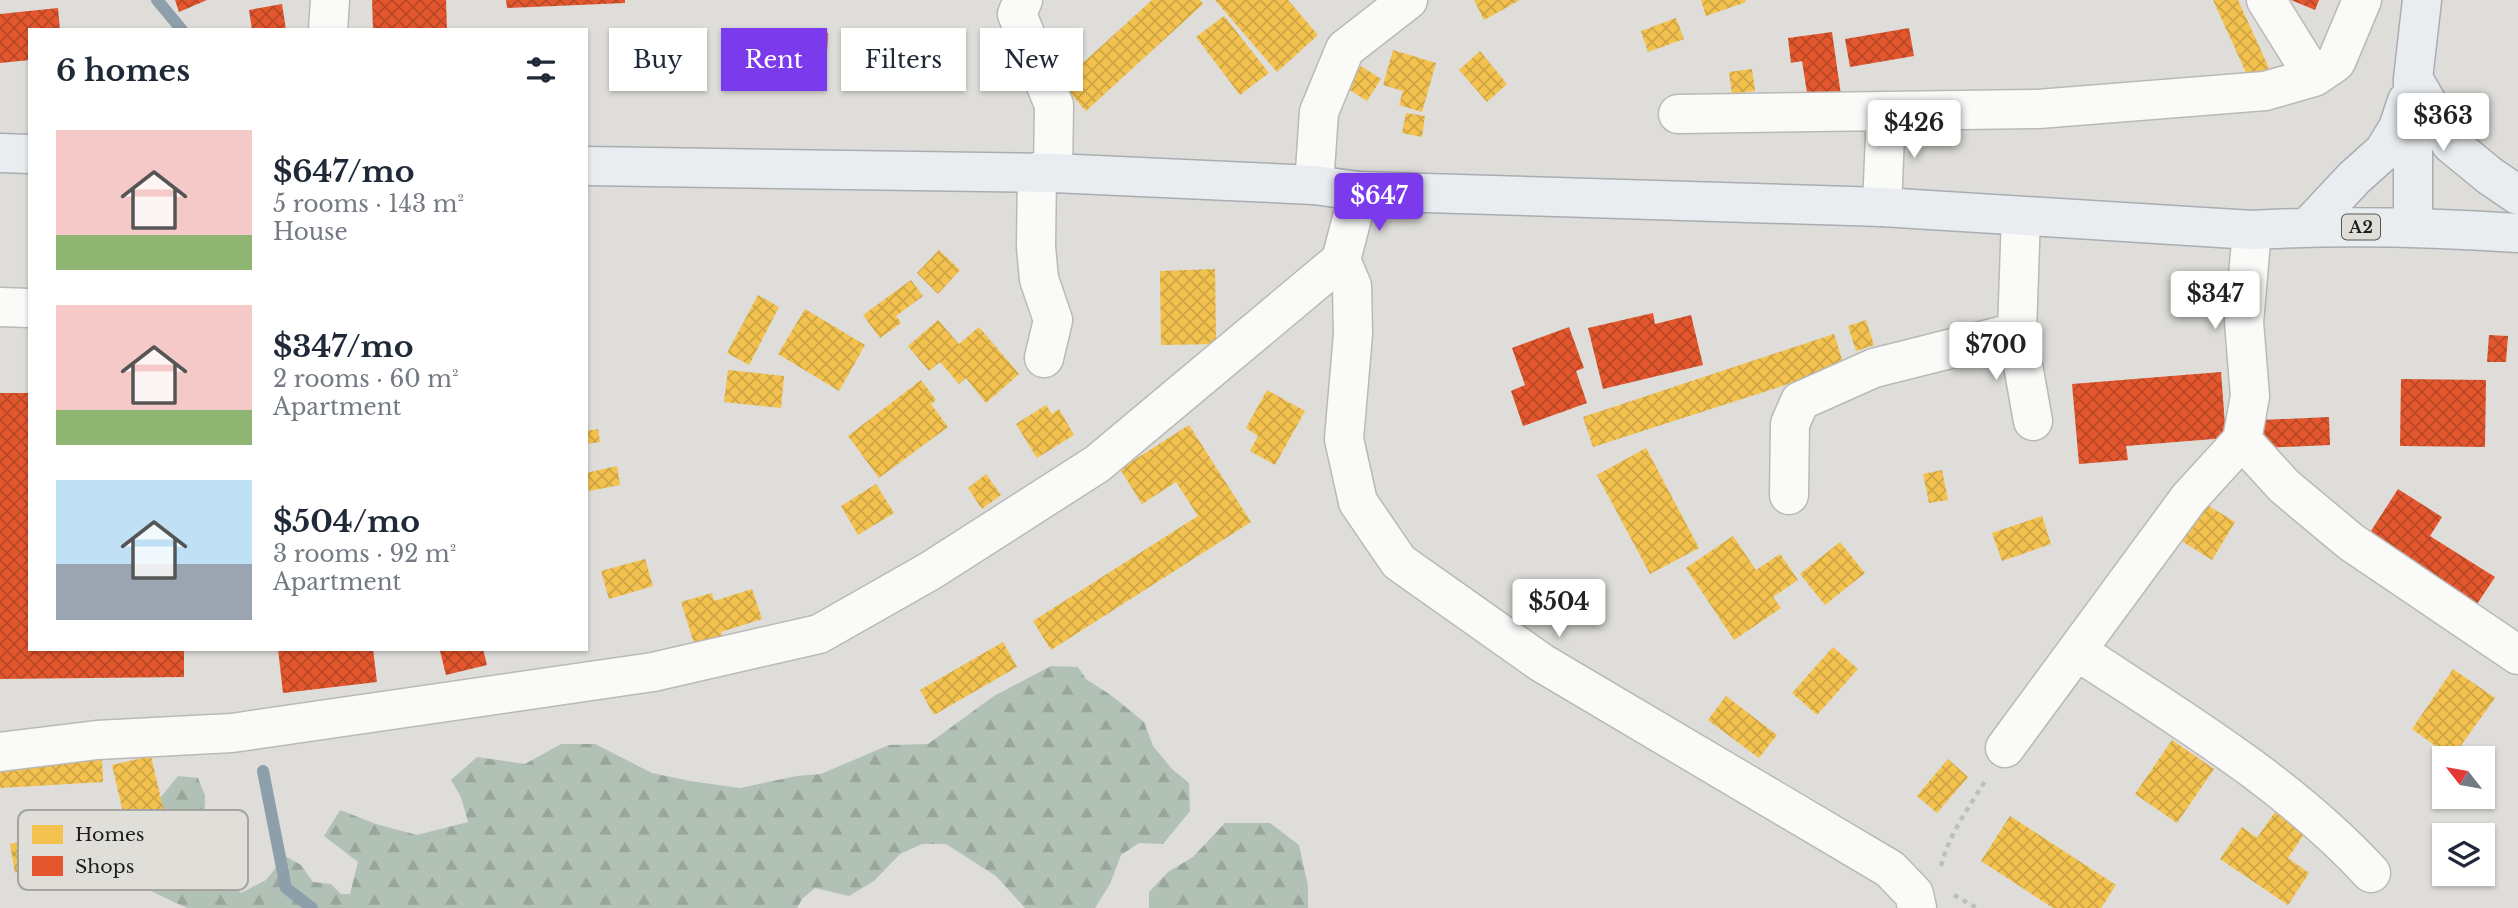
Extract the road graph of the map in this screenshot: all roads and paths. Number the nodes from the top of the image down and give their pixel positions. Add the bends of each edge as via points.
1 (330, 0) edge
2 (1023, 0) edge
3 (1408, 0) edge
4 (2266, 0) edge
5 (2362, 0) edge
6 (2422, 0) edge
7 (328, 28) edge
8 (2314, 77) junction
9 (2413, 79) junction
10 (1886, 111) junction
11 (1678, 114) dead end
12 (0, 153) edge
13 (28, 154) edge
14 (588, 166) edge
15 (1045, 172) junction
16 (1314, 185) junction
17 (1359, 191) junction
18 (2518, 195) edge
19 (1882, 207) junction
20 (2021, 216) junction
21 (2308, 227) junction
22 (2413, 227) junction
23 (2252, 230) junction
24 (2518, 233) edge
25 (1341, 260) junction
26 (0, 307) edge
27 (28, 308) edge
28 (2017, 332) junction
29 (1044, 358) dead end
30 (2034, 421) dead end
31 (2242, 439) junction
32 (1789, 495) dead end
33 (2077, 651) junction
34 (2518, 655) edge
35 (2005, 748) joint
36 (0, 752) edge
37 (1940, 869) dead end
38 (2371, 873) dead end
39 (1917, 908) edge

1 - 7 street
2 - 15 street via 1017,14 1054,106
3 - 16 street via 1345,49 1319,112
4 - 8 street
5 - 8 street via 2336,62
6 - 9 main road
8 - 10 street via 2265,91 2038,109
9 - 18 main road via 2451,144
9 - 21 main road via 2398,128 2384,151
9 - 22 main road
10 - 11 street
10 - 19 street
12 - 13 main road
14 - 15 main road, A2
15 - 16 main road, A2
15 - 29 street via 1036,247 1039,279 1053,320
16 - 17 main road, A2
17 - 19 main road, A2
17 - 25 street
19 - 20 main road, A2
20 - 23 main road, A2
20 - 28 street
21 - 22 main road, A2
21 - 23 main road, A2
22 - 24 main road, A2
23 - 31 street via 2244,322 2250,396
25 - 36 street via 1097,464 930,571 819,634 653,673 232,733 97,740
25 - 39 street via 1352,286 1353,334 1344,439 1358,502 1399,562 1542,663 1890,869 1914,894
26 - 27 street
28 - 30 street
28 - 32 street via 1874,368 1800,401 1790,424
31 - 33 street via 2189,498
31 - 34 street via 2284,486 2351,542
33 - 35 street
33 - 38 street via 2216,743 2336,836
35 - 37 path via 1962,820

